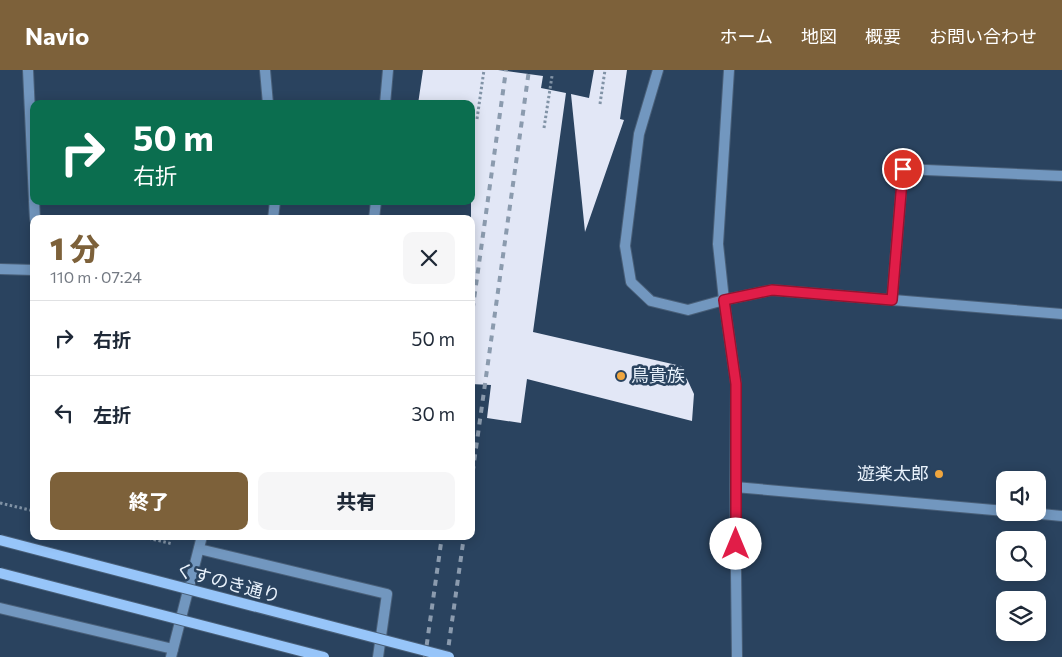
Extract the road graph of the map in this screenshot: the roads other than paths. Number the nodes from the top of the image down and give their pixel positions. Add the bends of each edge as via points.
1 (28, 70) edge
2 (265, 70) edge
3 (388, 70) edge
4 (658, 70) edge
5 (729, 70) edge
6 (30, 100) edge
7 (268, 100) edge
8 (385, 100) edge
9 (1062, 176) edge
10 (0, 269) edge
11 (30, 270) edge
12 (724, 300) junction
13 (892, 300) junction
14 (1062, 314) edge
15 (735, 487) junction
16 (996, 510) edge
17 (1046, 514) edge
18 (1062, 516) edge
19 (0, 540) edge
20 (201, 540) edge
21 (199, 548) junction
22 (0, 573) edge
23 (0, 608) edge
24 (172, 653) edge
25 (324, 657) edge
26 (378, 657) edge
27 (448, 657) edge
28 (737, 657) edge

1 - 6 street
2 - 7 street
3 - 8 street
4 - 12 street via 639,134 624,246 631,282 651,301 688,310
5 - 12 street via 718,244
9 - 13 street via 903,169
10 - 11 street
12 - 13 street via 772,290
12 - 15 street via 736,384
13 - 14 street
15 - 16 street
15 - 28 street
17 - 18 street
19 - 27 main road, くすのき通り, bridge
20 - 21 street
21 - 24 street
21 - 26 street via 387,594
22 - 25 main road, bridge
23 - 24 street

